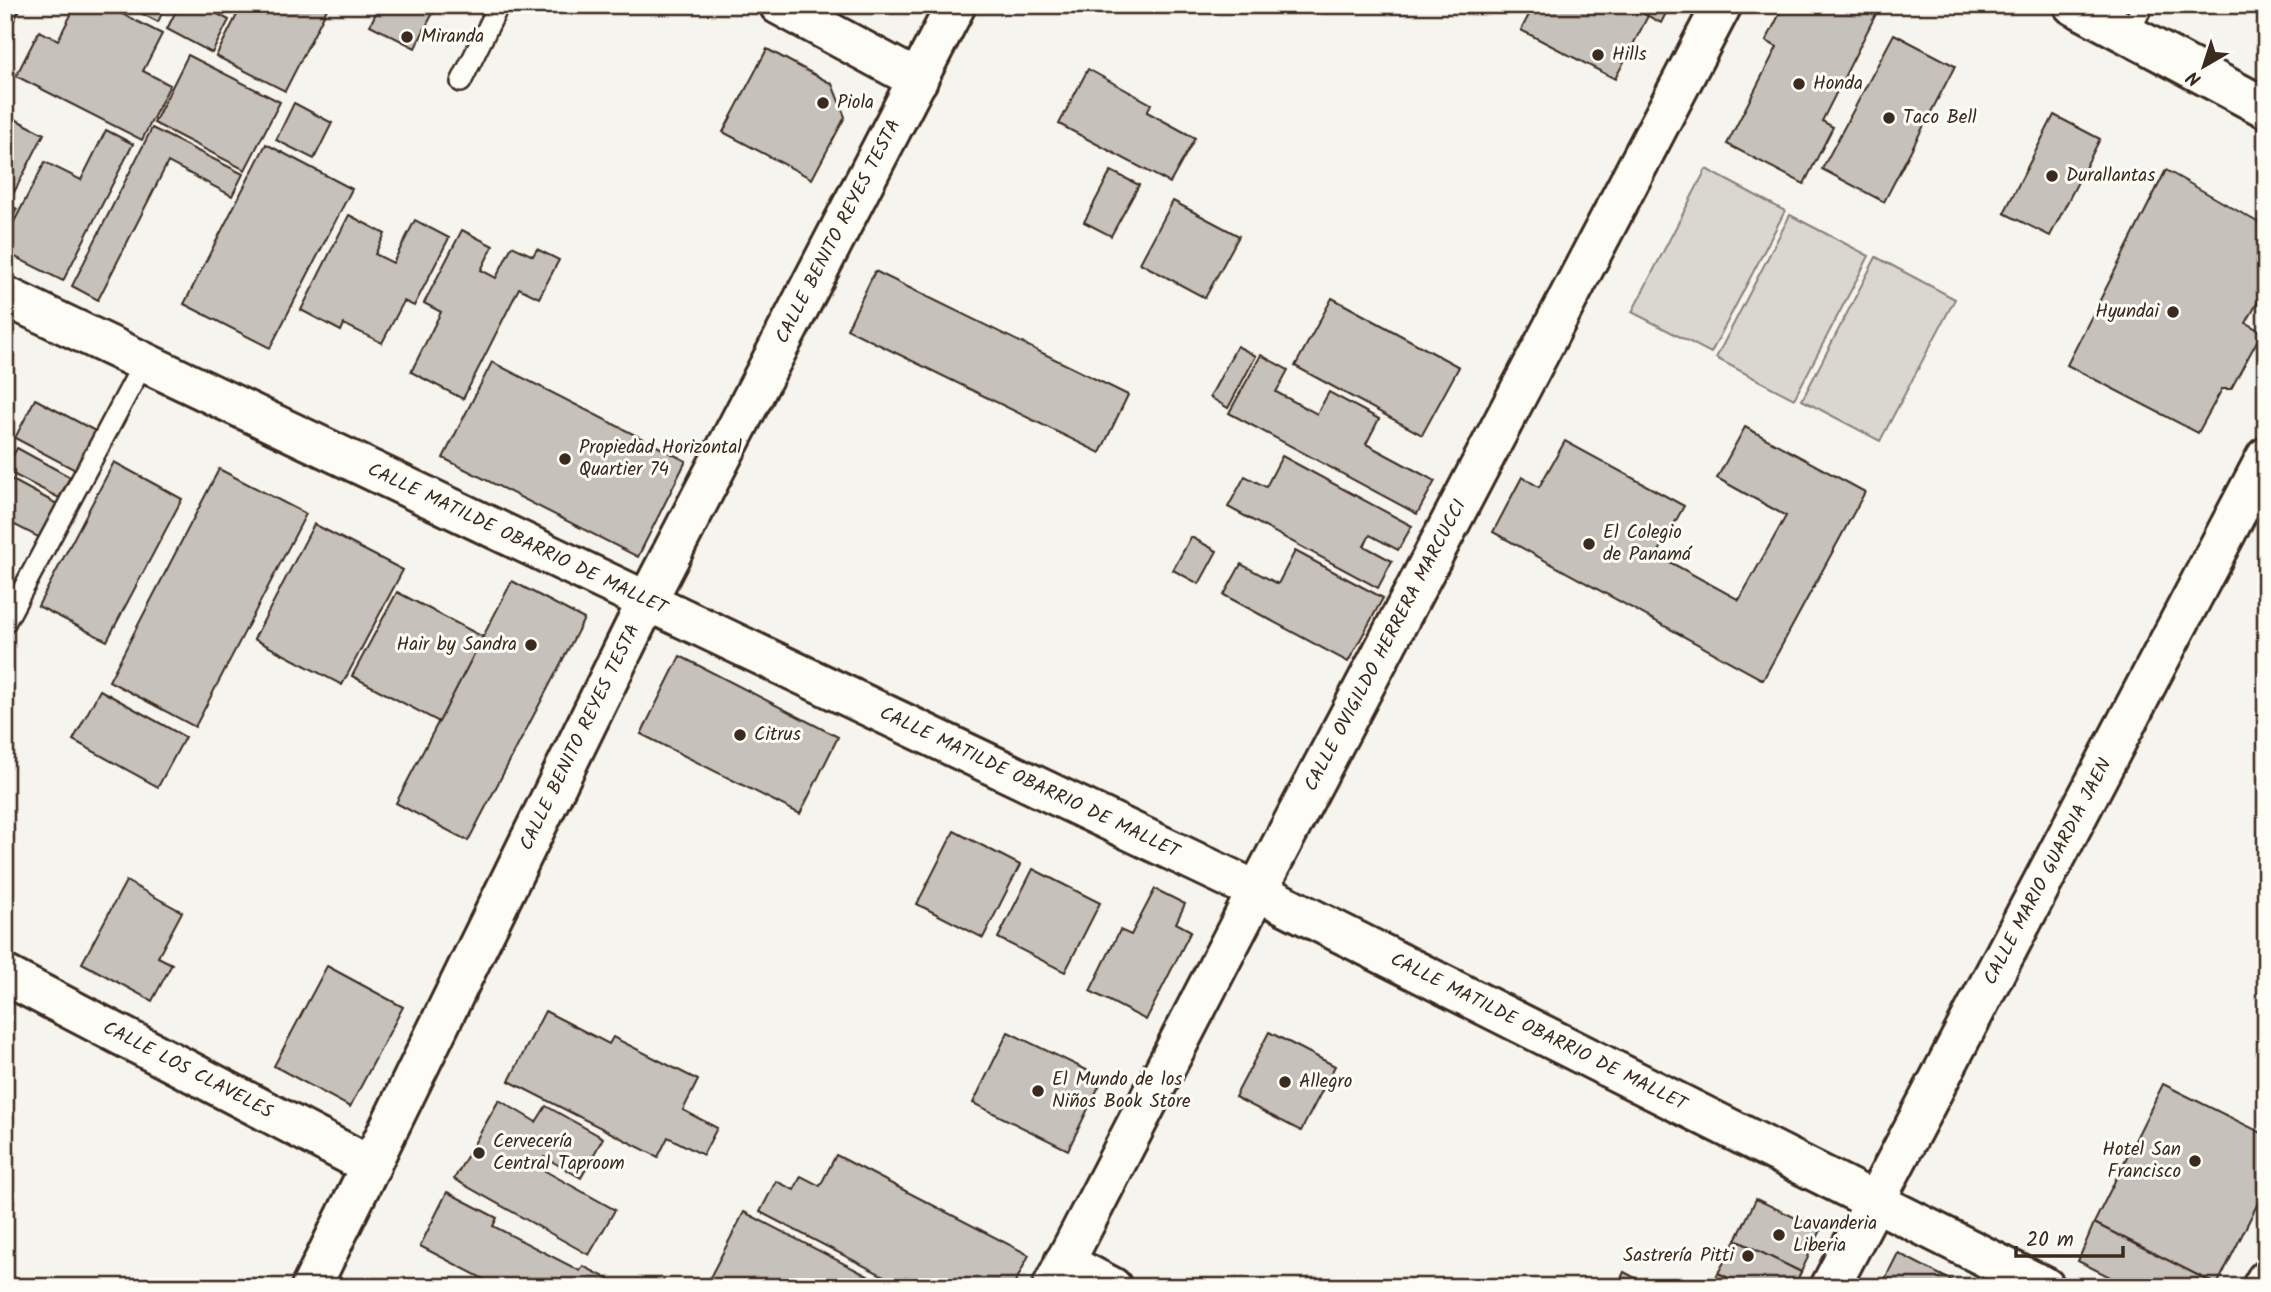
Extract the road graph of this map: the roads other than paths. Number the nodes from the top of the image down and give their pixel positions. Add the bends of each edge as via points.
1 (10, 5) edge
2 (499, 5) edge
3 (779, 5) edge
4 (956, 5) edge
5 (1722, 5) edge
6 (2073, 5) edge
7 (5, 14) edge
8 (2136, 20) edge
9 (918, 80) junction
10 (461, 82) dead end
11 (2266, 108) edge
12 (5, 296) edge
13 (144, 362) junction
14 (2266, 457) edge
15 (647, 601) junction
16 (5, 623) edge
17 (1257, 891) junction
18 (5, 975) edge
19 (371, 1166) junction
20 (1874, 1201) junction
21 (1058, 1274) edge
22 (2266, 1280) edge
23 (311, 1287) edge
24 (1112, 1287) edge
25 (1830, 1287) edge
26 (2045, 1287) edge
27 (2262, 1287) edge

1 - 7 lane
2 - 10 lane
3 - 9 street
4 - 9 street, CALLE BENITO REYES TESTA
5 - 17 street, CALLE OVIGILDO HERRERA MARCUCCI
6 - 8 street
8 - 11 street
9 - 15 street, CALLE BENITO REYES TESTA
12 - 13 street, CALLE MATILDE OBARRIO DE MALLET
13 - 15 street, CALLE MATILDE OBARRIO DE MALLET
13 - 16 lane
14 - 20 street, CALLE MARIO GUARDIA JAEN
15 - 17 street, CALLE MATILDE OBARRIO DE MALLET
15 - 19 street, CALLE BENITO REYES TESTA
17 - 20 street, CALLE MATILDE OBARRIO DE MALLET
17 - 21 street, CALLE OVIGILDO HERRERA MARCUCCI
18 - 19 street, CALLE LOS CLAVELES
19 - 23 street, CALLE BENITO REYES TESTA
20 - 25 street, CALLE MARIO GUARDIA JAEN
20 - 26 street, CALLE MATILDE OBARRIO DE MALLET
21 - 24 street
22 - 27 street

